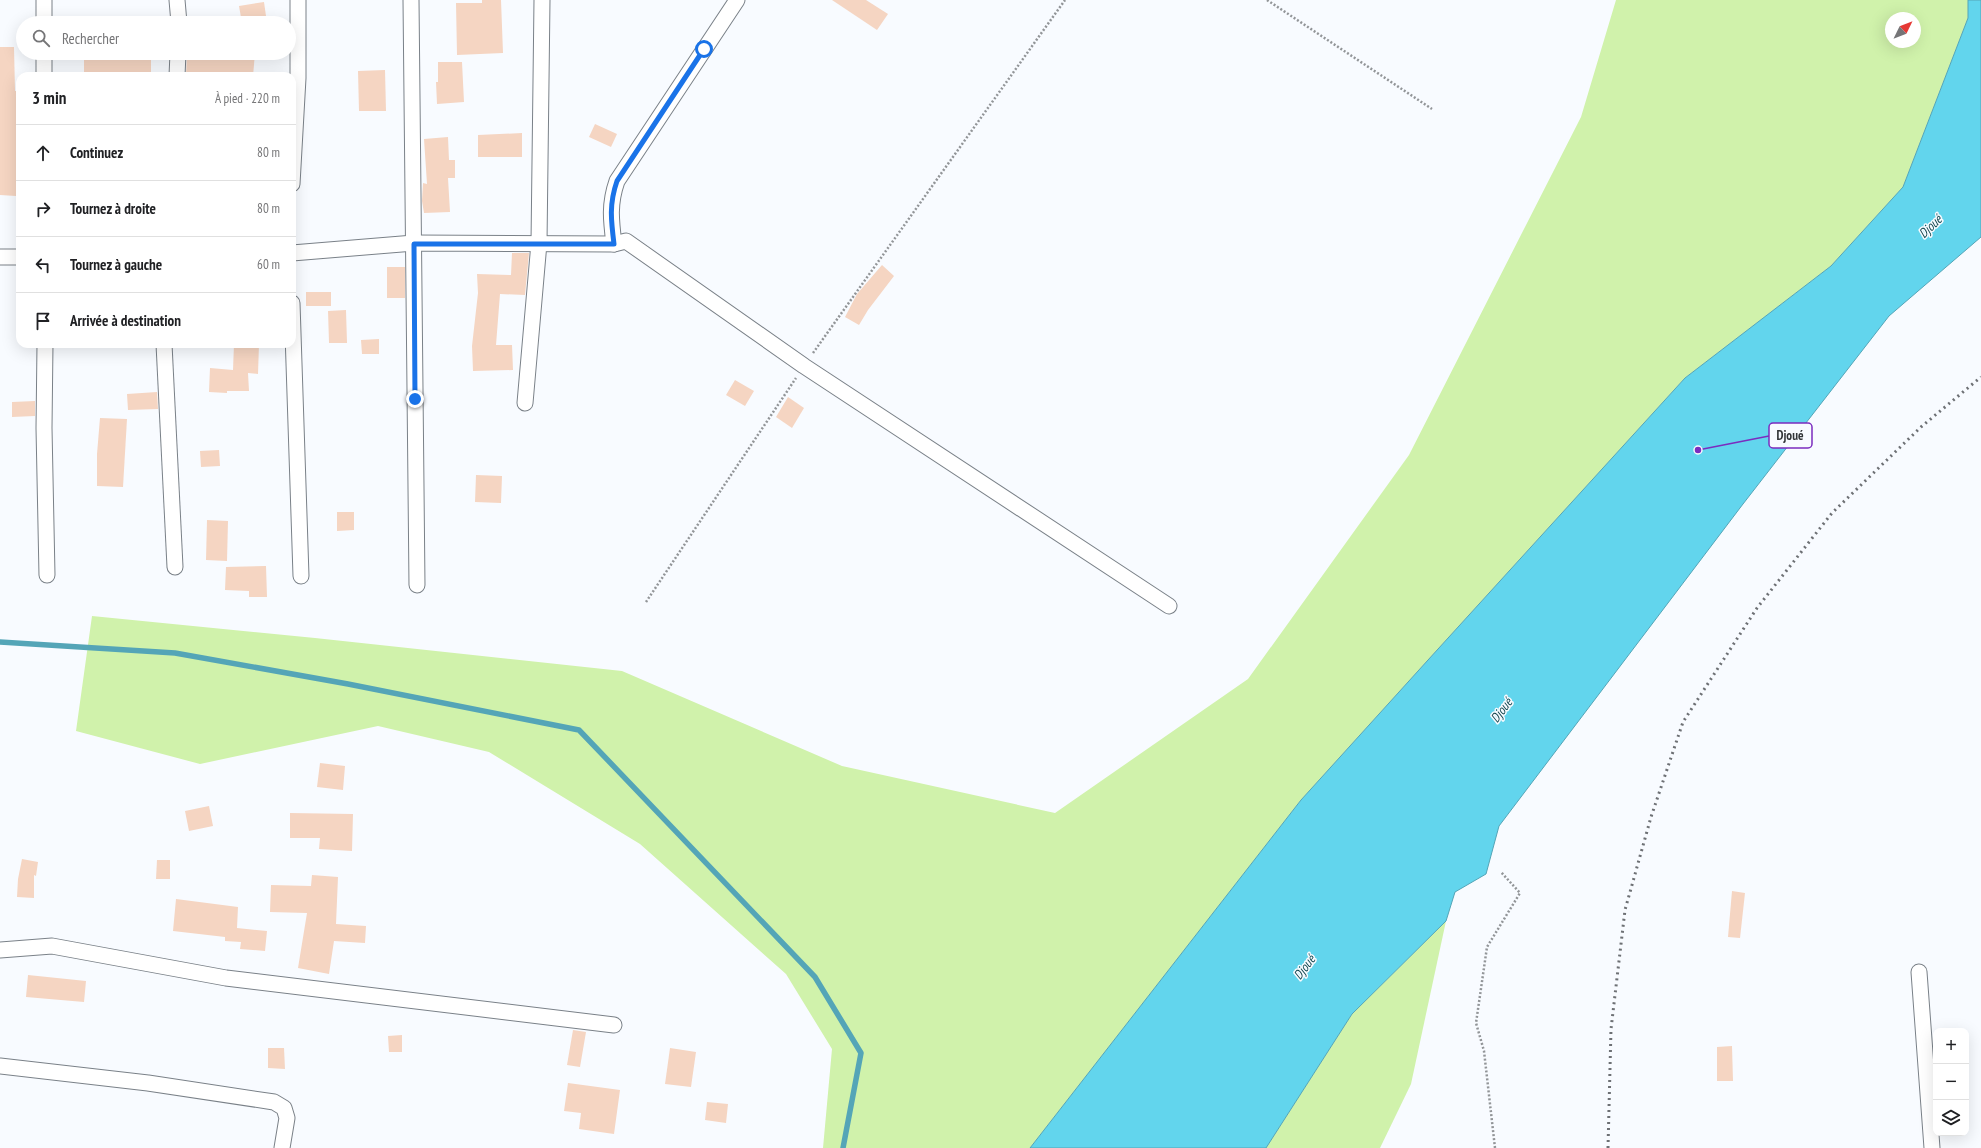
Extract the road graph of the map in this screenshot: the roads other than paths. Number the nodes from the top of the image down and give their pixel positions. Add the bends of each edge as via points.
1 (44, 0) edge
2 (177, 0) edge
3 (298, 0) edge
4 (411, 0) edge
5 (542, 0) edge
6 (737, 0) edge
7 (44, 16) edge
8 (178, 16) edge
9 (44, 60) edge
10 (178, 60) edge
11 (44, 72) edge
12 (177, 72) edge
13 (296, 113) edge
14 (538, 243) junction
15 (414, 244) junction
16 (614, 244) junction
17 (296, 253) edge
18 (0, 256) edge
19 (16, 257) edge
20 (45, 348) edge
21 (164, 348) edge
22 (293, 348) edge
23 (524, 404) dead end
24 (175, 567) dead end
25 (47, 575) dead end
26 (301, 576) dead end
27 (417, 584) dead end
28 (1169, 606) dead end
29 (0, 950) edge
30 (1919, 972) dead end
31 (614, 1026) dead end
32 (0, 1066) edge
33 (282, 1148) edge
34 (1932, 1148) edge

1 - 7 street
2 - 8 street
3 - 13 street
4 - 15 street
5 - 14 street
6 - 16 street via 617,181 611,209
9 - 11 street
10 - 12 street
14 - 15 street
14 - 16 street
14 - 23 street
15 - 17 street
15 - 27 street
16 - 28 street via 626,241 804,366
18 - 19 street
20 - 25 street
21 - 24 street
22 - 26 street
29 - 31 street via 52,946 226,978
30 - 34 street
32 - 33 street via 156,1084 274,1102 284,1108 287,1118

